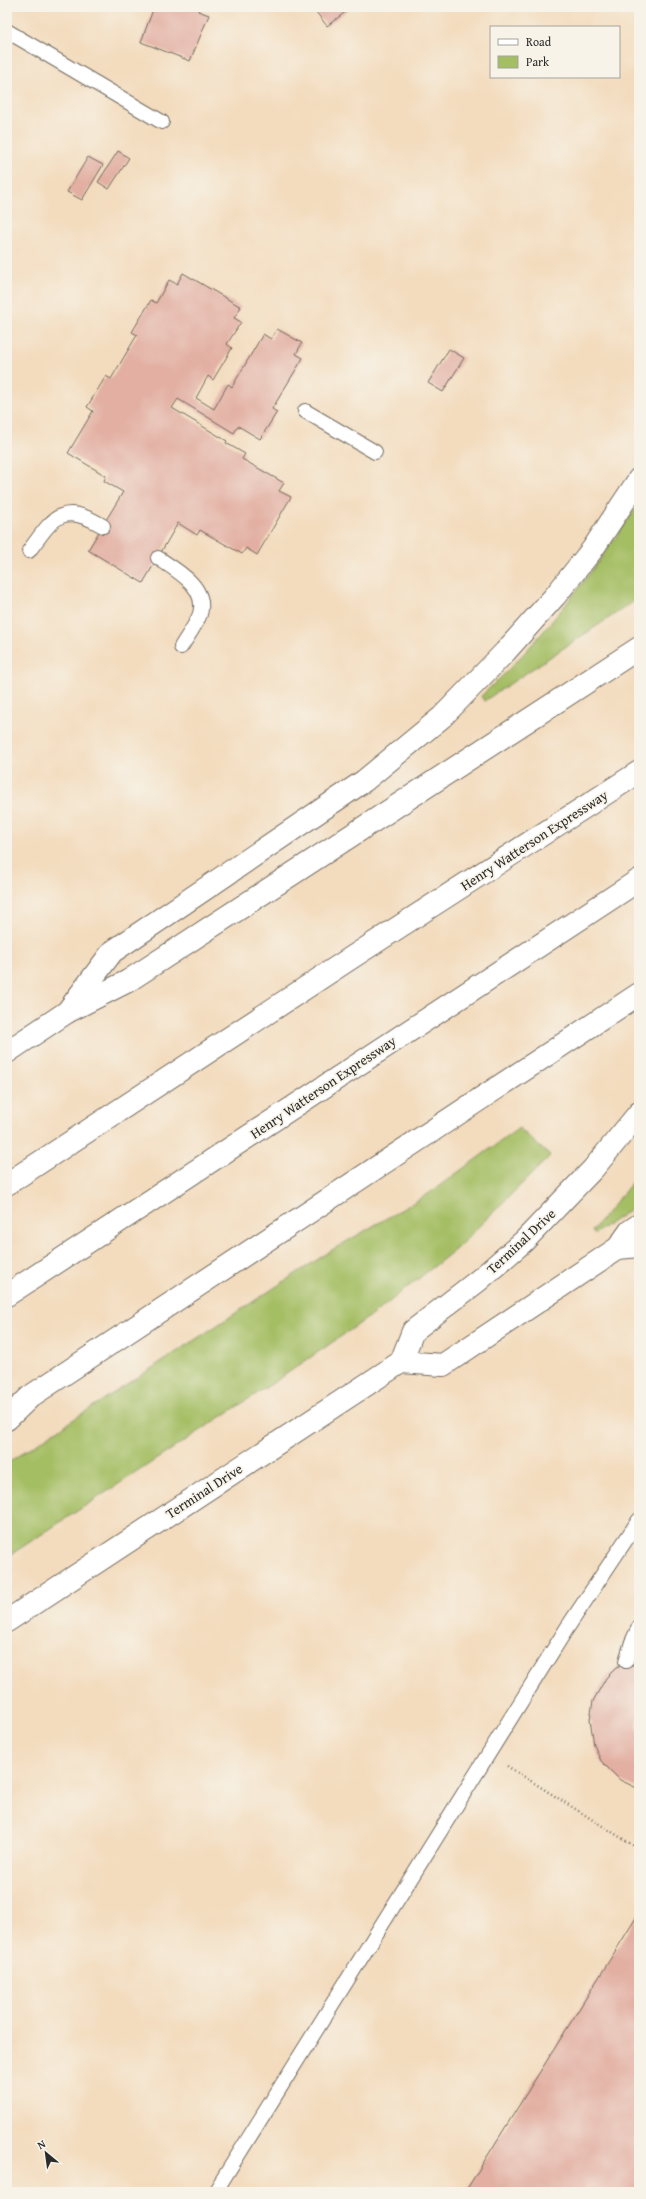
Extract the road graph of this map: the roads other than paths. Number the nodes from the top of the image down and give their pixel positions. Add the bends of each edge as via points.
1 (7, 31) edge
2 (162, 122) dead end
3 (305, 411) dead end
4 (375, 452) dead end
5 (639, 478) edge
6 (103, 526) dead end
7 (29, 551) dead end
8 (158, 558) dead end
9 (181, 647) dead end
10 (639, 648) edge
11 (639, 772) edge
12 (639, 880) edge
13 (639, 994) edge
14 (67, 1012) junction
15 (7, 1052) edge
16 (639, 1113) edge
17 (7, 1184) edge
18 (639, 1225) edge
19 (639, 1246) edge
20 (618, 1248) junction
21 (7, 1295) edge
22 (401, 1362) junction
23 (31, 1396) junction
24 (7, 1404) edge
25 (7, 1419) edge
26 (639, 1520) edge
27 (7, 1621) edge
28 (639, 1627) edge
29 (626, 1661) dead end
30 (215, 2192) edge

1 - 2 lane
3 - 4 lane
5 - 14 main road via 592,550 555,596 442,717 364,781 112,952
6 - 7 lane via 86,515 66,513 49,523
8 - 9 lane via 187,578 199,595 200,614
10 - 14 main road via 128,981
11 - 17 main road, Henry Watterson Expressway
12 - 21 main road, Henry Watterson Expressway
13 - 23 main road
14 - 15 main road
16 - 22 main road, Terminal Drive via 592,1169 524,1241 413,1331
18 - 20 main road via 630,1231
19 - 20 main road
20 - 22 main road via 442,1365
22 - 27 main road, Terminal Drive
23 - 24 main road
23 - 25 main road
26 - 30 lane via 567,1628
28 - 29 lane

